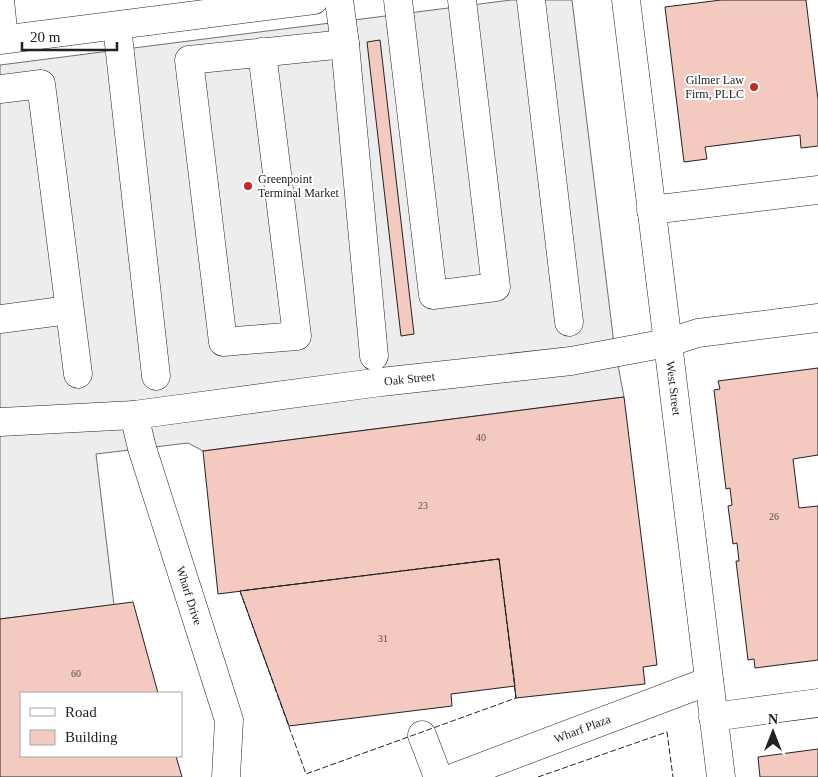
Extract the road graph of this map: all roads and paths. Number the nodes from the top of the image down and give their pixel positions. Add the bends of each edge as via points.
1 (0, 0) edge
2 (314, 0) edge
3 (339, 0) edge
4 (398, 0) edge
5 (462, 0) edge
6 (531, 0) edge
7 (626, 0) edge
8 (117, 26) junction
9 (2, 40) edge
10 (345, 44) junction
11 (262, 52) junction
12 (0, 88) edge
13 (818, 190) edge
14 (651, 210) junction
15 (69, 310) junction
16 (818, 318) edge
17 (0, 319) edge
18 (569, 322) dead end
19 (668, 343) junction
20 (374, 356) dead end
21 (78, 374) dead end
22 (156, 376) dead end
23 (134, 415) junction
24 (0, 422) edge
25 (709, 681) junction
26 (818, 703) edge
27 (714, 717) junction
28 (422, 735) dead end
29 (226, 777) edge
30 (438, 777) edge
31 (455, 777) edge
32 (721, 777) edge

1 - 9 street
2 - 8 street
3 - 10 street
4 - 5 street via 433,295 496,287
6 - 18 street
7 - 14 street, West Street
8 - 9 street
8 - 22 street
10 - 11 street
10 - 20 street
11 - 11 street via 189,60 223,342 297,336
12 - 15 street via 41,84
13 - 14 street
14 - 19 street, West Street
15 - 17 street
15 - 21 street
16 - 19 street, Oak Street via 698,333
19 - 23 street, Oak Street via 571,361
19 - 25 street, West Street
23 - 24 street, Oak Street
23 - 29 street, Wharf Drive via 229,720
25 - 27 street, West Street
25 - 31 street, Wharf Plaza
26 - 27 street
27 - 32 street, West Street
28 - 30 street

